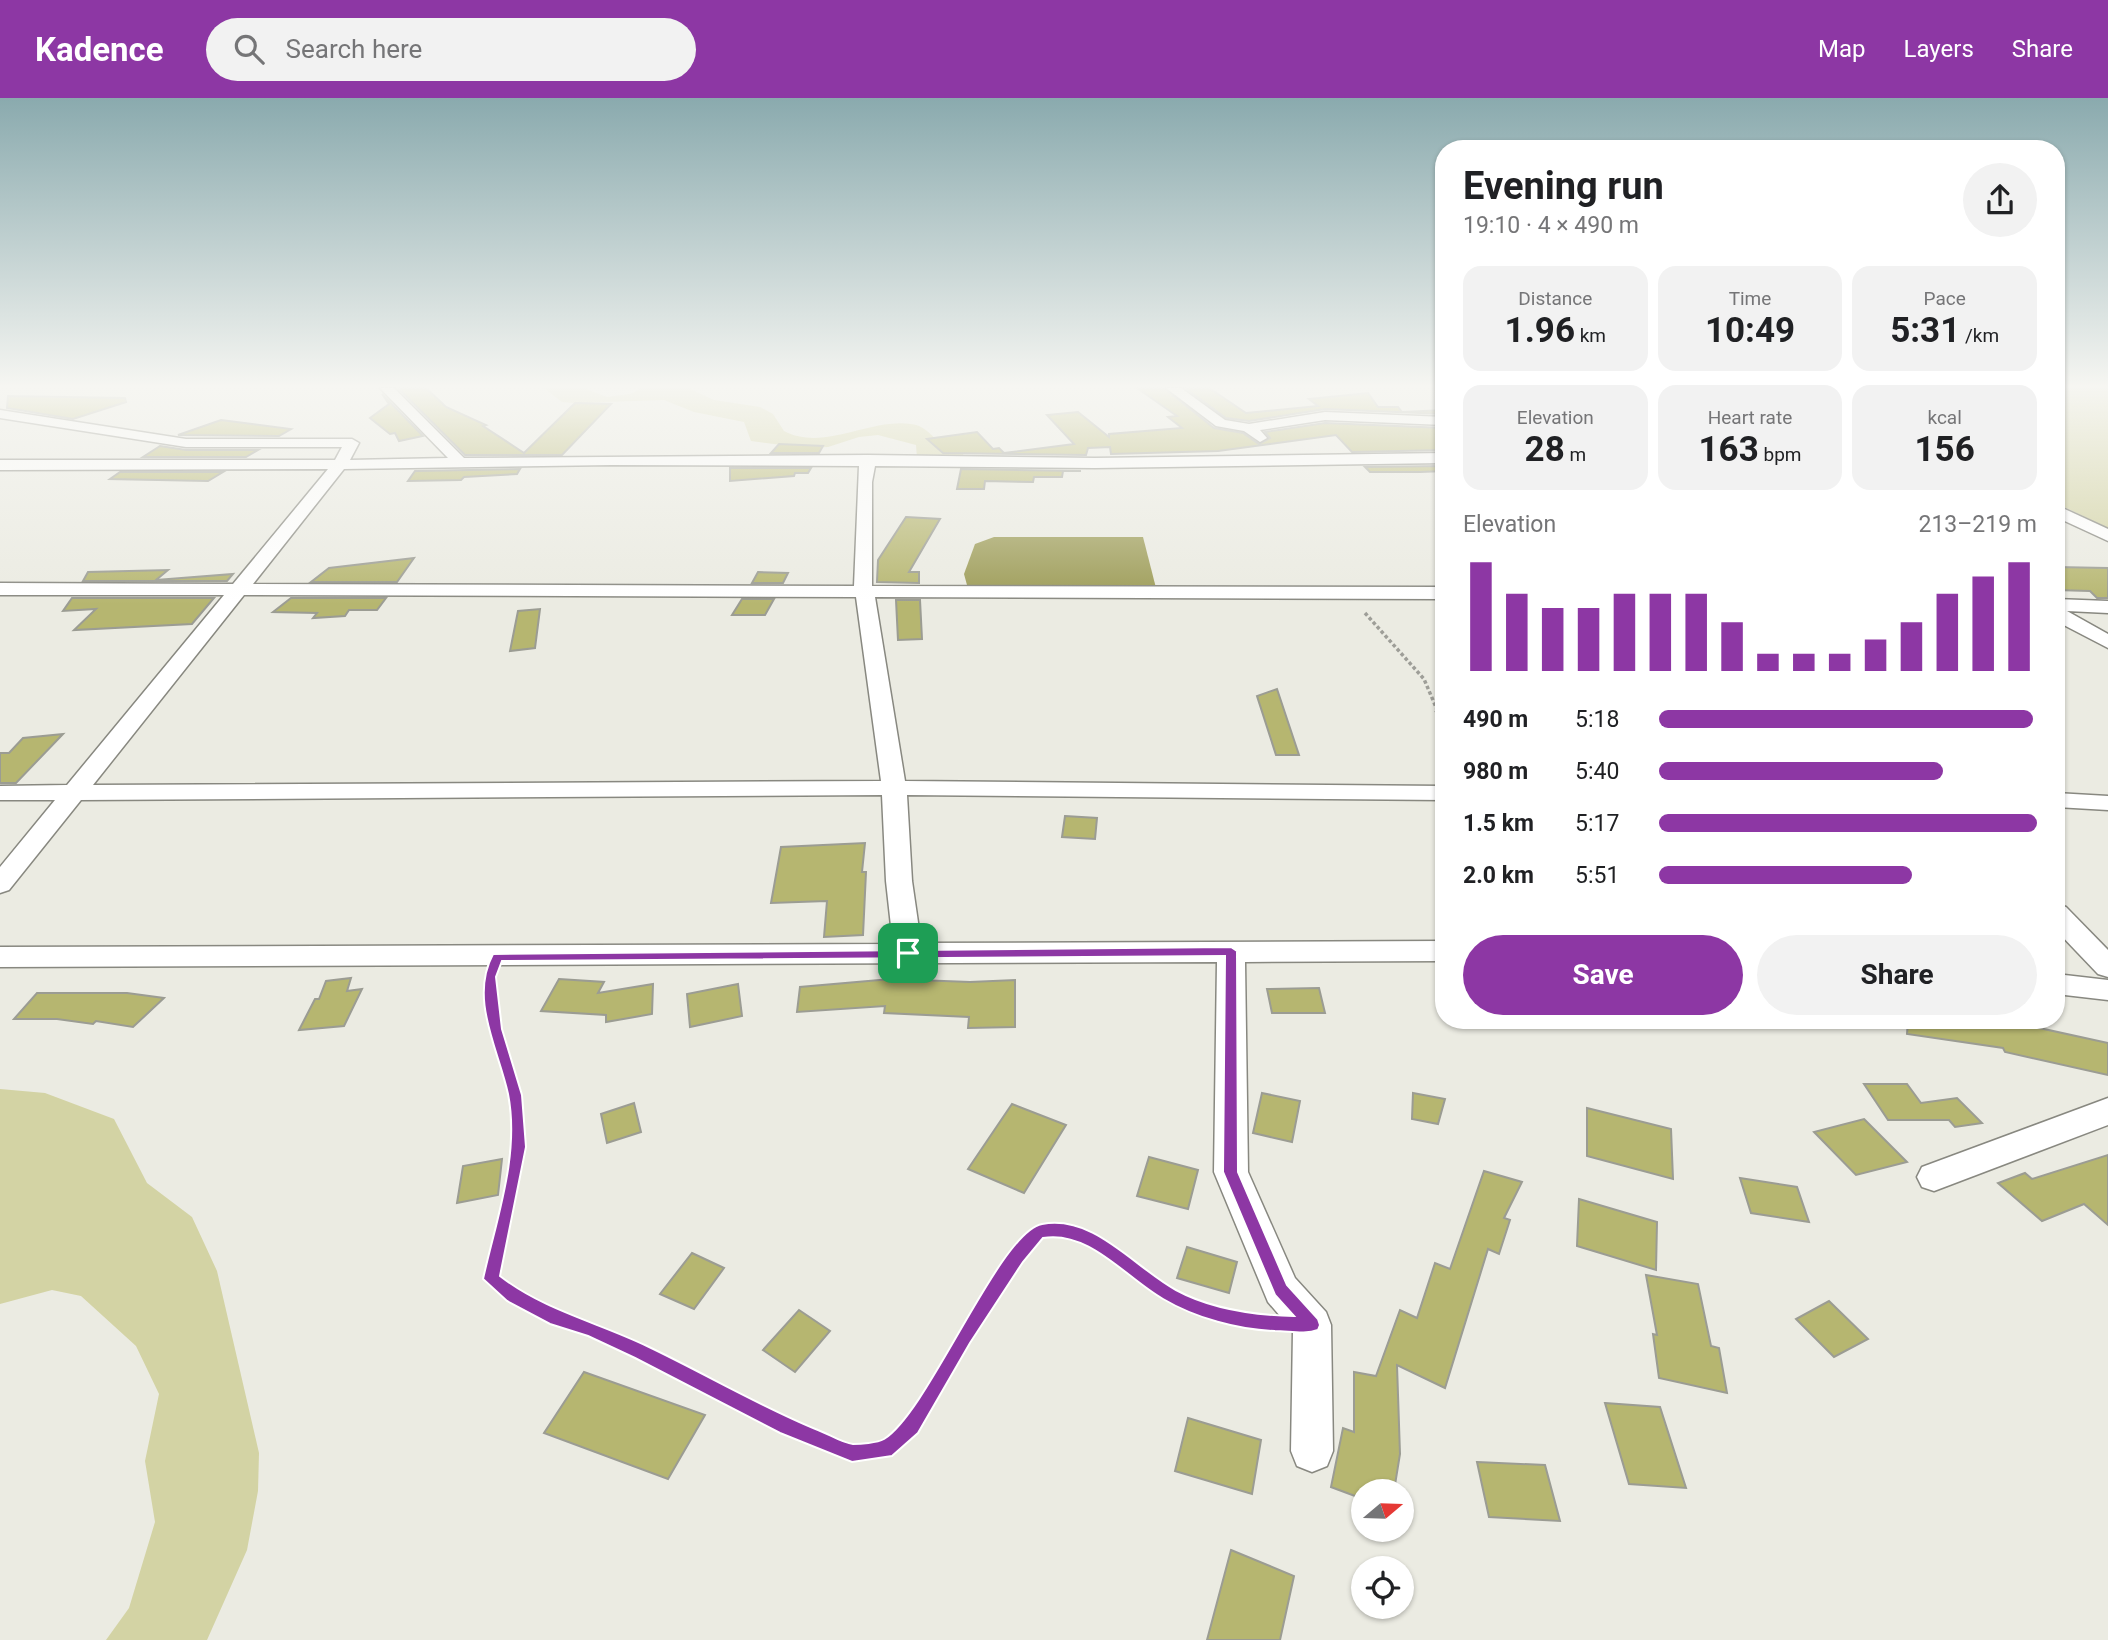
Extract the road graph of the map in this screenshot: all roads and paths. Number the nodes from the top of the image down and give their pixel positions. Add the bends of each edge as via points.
1 (343, 460) edge
2 (868, 460) junction
3 (1227, 460) edge
4 (460, 462) joint
5 (340, 464) junction
6 (0, 465) edge
7 (2065, 514) edge
8 (2108, 536) edge
9 (0, 589) edge
10 (236, 591) junction
11 (863, 591) junction
12 (1344, 593) junction
13 (1435, 593) edge
14 (2065, 605) edge
15 (2108, 607) edge
16 (2065, 618) edge
17 (2108, 642) edge
18 (1435, 708) edge
19 (894, 788) junction
20 (0, 793) edge
21 (1435, 793) edge
22 (74, 794) junction
23 (2065, 801) edge
24 (2108, 803) edge
25 (0, 884) edge
26 (2065, 925) edge
27 (1231, 951) junction
28 (1435, 951) edge
29 (908, 953) junction
30 (0, 957) edge
31 (498, 957) junction
32 (2107, 982) edge
33 (2065, 984) edge
34 (2108, 1111) edge
35 (1934, 1177) dead end
36 (1312, 1325) junction
37 (1311, 1451) dead end

1 - 5 street
2 - 3 street
2 - 4 street
2 - 11 street
4 - 5 street
5 - 6 street
5 - 10 street
7 - 8 street
9 - 10 street
10 - 11 street
10 - 22 street
11 - 12 street
11 - 19 street
12 - 13 street
12 - 18 path via 1424,679
14 - 15 street
16 - 17 street
19 - 21 street
19 - 22 street
19 - 29 street
20 - 22 street
22 - 25 street
23 - 24 street
26 - 32 street
27 - 28 street
27 - 29 street
27 - 36 street via 1231,1172 1281,1290
29 - 31 street
30 - 31 street
31 - 36 path via 490,977 495,1029 515,1095 519,1147 491,1279 556,1319 641,1352 786,1426 852,1453 886,1450 911,1427 964,1337 1039,1231 1081,1234 1170,1295 1203,1309 1259,1323
32 - 33 street
34 - 35 street
36 - 37 street

